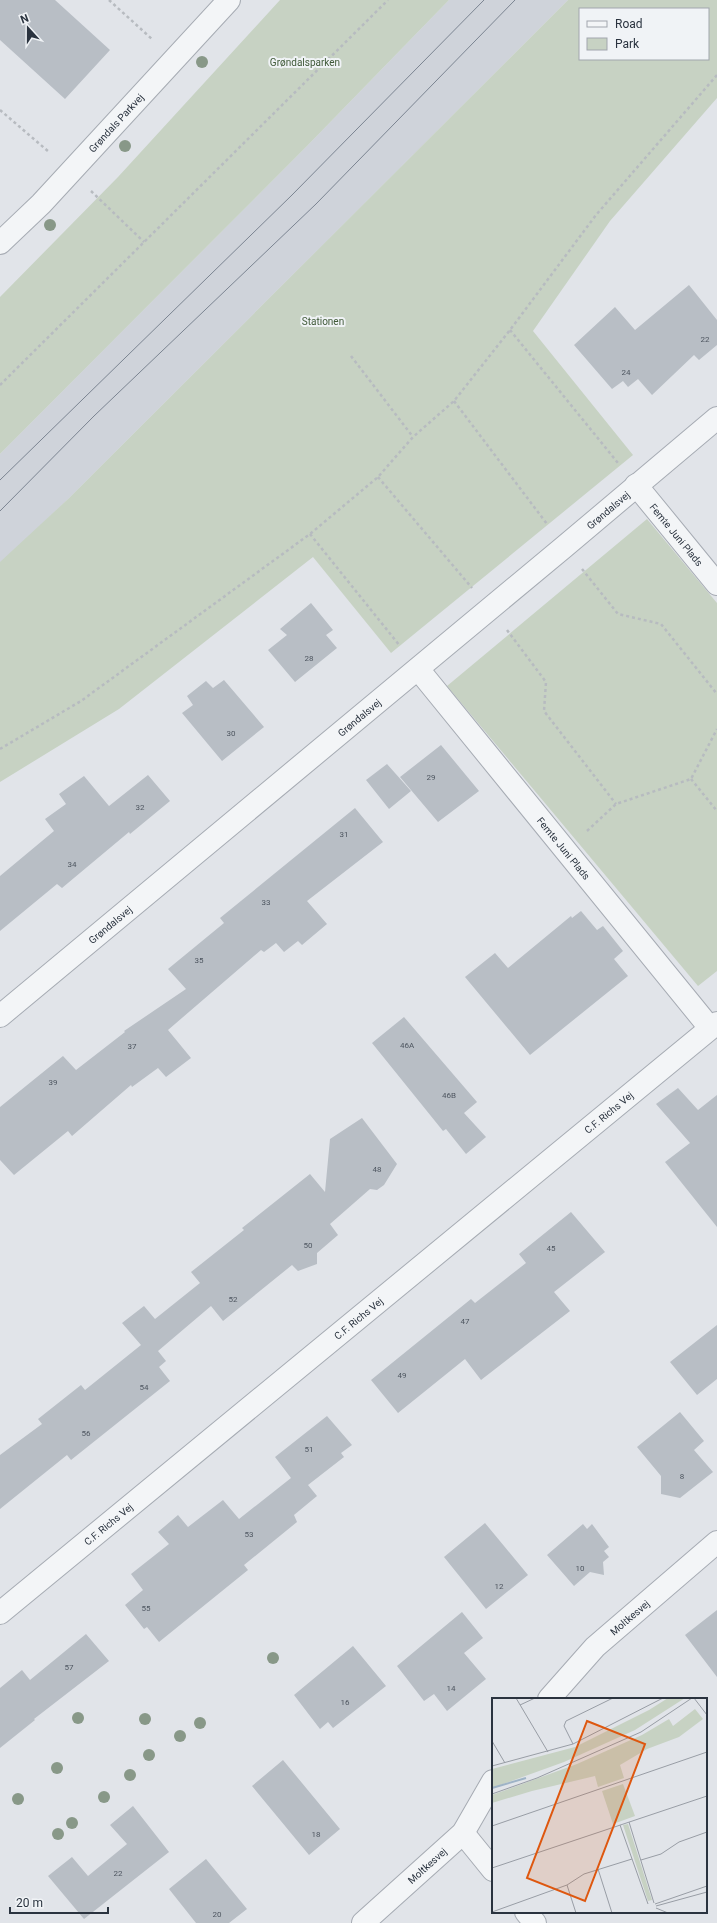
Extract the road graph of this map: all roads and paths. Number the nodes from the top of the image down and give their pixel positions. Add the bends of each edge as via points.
1 (108, 0) edge
2 (229, 0) edge
3 (388, 0) edge
4 (170, 65) junction
5 (717, 75) edge
6 (0, 110) edge
7 (71, 171) junction
8 (98, 197) dead end
9 (144, 242) junction
10 (0, 243) edge
11 (510, 330) junction
12 (351, 356) dead end
13 (0, 385) edge
14 (717, 418) edge
15 (413, 437) junction
16 (636, 485) junction
17 (310, 534) junction
18 (717, 584) edge
19 (418, 669) junction
20 (717, 729) edge
21 (0, 749) edge
22 (691, 779) junction
23 (717, 812) edge
24 (566, 850) junction
25 (0, 1016) edge
26 (714, 1025) edge
27 (717, 1542) edge
28 (0, 1613) edge
29 (550, 1698) edge
30 (492, 1783) edge
31 (463, 1833) junction
32 (492, 1869) edge
33 (527, 1913) edge
34 (363, 1923) edge
35 (535, 1923) edge

1 - 4 path via 156,42
2 - 4 street, Grøndals Parkvej
3 - 9 path
4 - 7 street, Grøndals Parkvej
5 - 11 path via 596,215
6 - 7 path
7 - 10 street, Grøndals Parkvej
8 - 9 path
9 - 13 path
11 - 15 path via 454,400
11 - 16 path
12 - 15 path
14 - 16 street, Grøndalsvej
15 - 17 path via 378,477
16 - 18 street, Femte Juni Plads
16 - 19 street, Grøndalsvej
17 - 19 path
17 - 21 path via 81,701
19 - 24 street, Femte Juni Plads
19 - 25 street, Grøndalsvej
20 - 22 path
22 - 23 path
22 - 24 path via 616,804
24 - 26 street, Femte Juni Plads
26 - 28 street, C.F. Richs Vej
27 - 29 street, Moltkesvej via 595,1646
30 - 31 street, Moltkesvej
31 - 32 street
31 - 34 street, Moltkesvej
33 - 35 street

